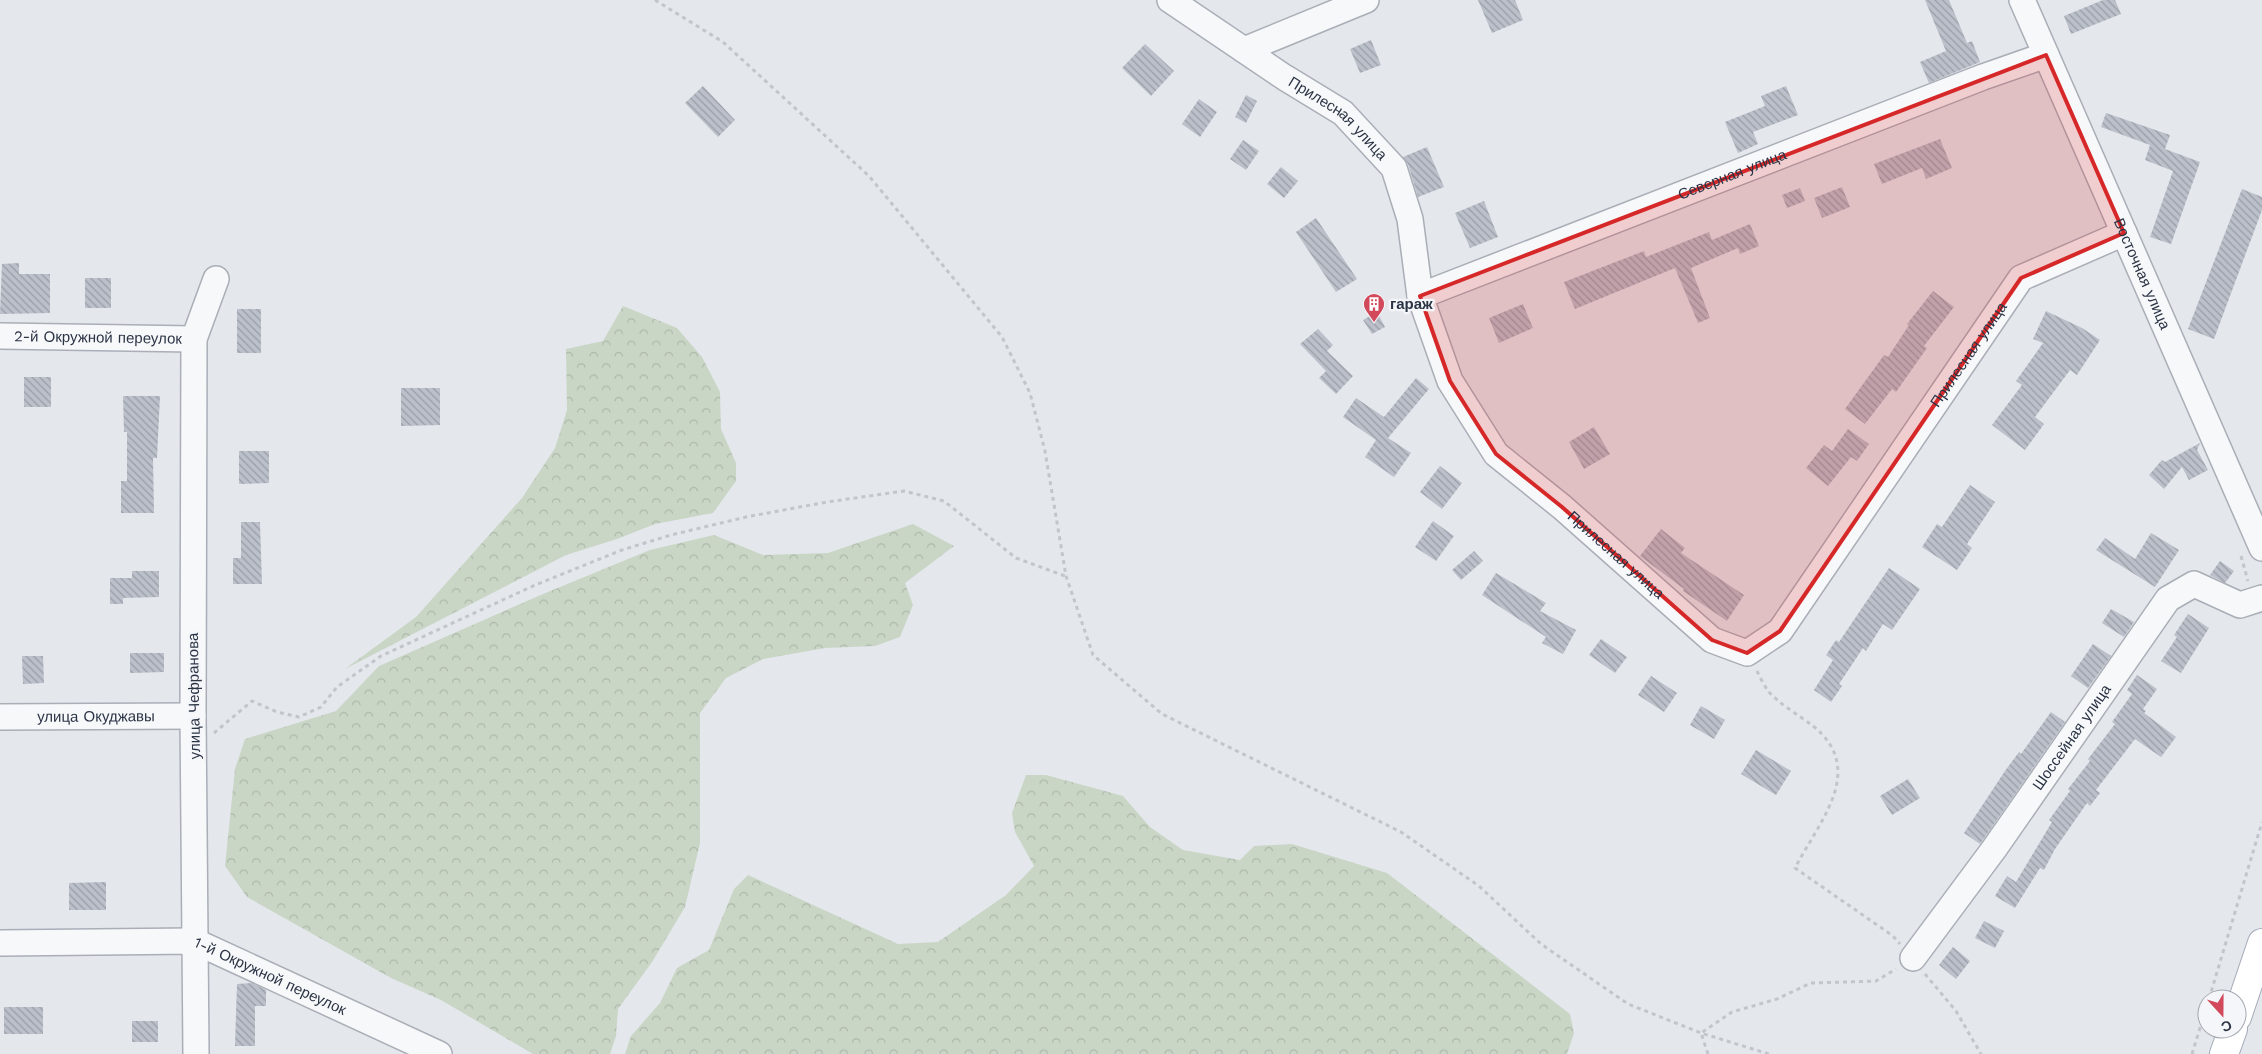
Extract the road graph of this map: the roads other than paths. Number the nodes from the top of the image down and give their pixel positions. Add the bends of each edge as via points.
1 (1170, 0) edge
2 (1366, 0) edge
3 (2022, 0) edge
4 (1244, 50) junction
5 (2046, 55) junction
6 (2124, 233) junction
7 (216, 279) dead end
8 (1420, 296) junction
9 (0, 336) edge
10 (194, 339) junction
11 (2262, 548) edge
12 (2262, 598) edge
13 (193, 716) junction
14 (0, 717) edge
15 (194, 941) junction
16 (0, 943) edge
17 (2262, 943) edge
18 (1913, 958) road end
19 (2246, 989) edge
20 (2229, 1039) edge
21 (196, 1054) edge
22 (439, 1054) edge
23 (2224, 1054) edge

1 - 4 street, Прилесная улица
2 - 4 street
3 - 5 street, Восточная улица
4 - 8 street, Прилесная улица via 1343,112 1394,168 1410,219
5 - 6 street, Восточная улица
5 - 8 street, Северная улица via 1983,76
6 - 8 street, Прилесная улица via 2021,278 1780,631 1747,653 1712,640 1562,507 1496,454 1450,381
6 - 11 street, Восточная улица
7 - 10 street, улица Чефранова
9 - 10 street, 2-й Окружной переулок
10 - 13 street, улица Чефранова
12 - 18 street, Шоссейная улица via 2240,605 2194,584 2168,599 1994,849
13 - 14 street, улица Окуджавы
13 - 15 street, улица Чефранова
15 - 16 street, 1-й Окружной переулок
15 - 21 street, улица Чефранова
15 - 22 street, 1-й Окружной переулок
17 - 19 main road
20 - 23 main road

